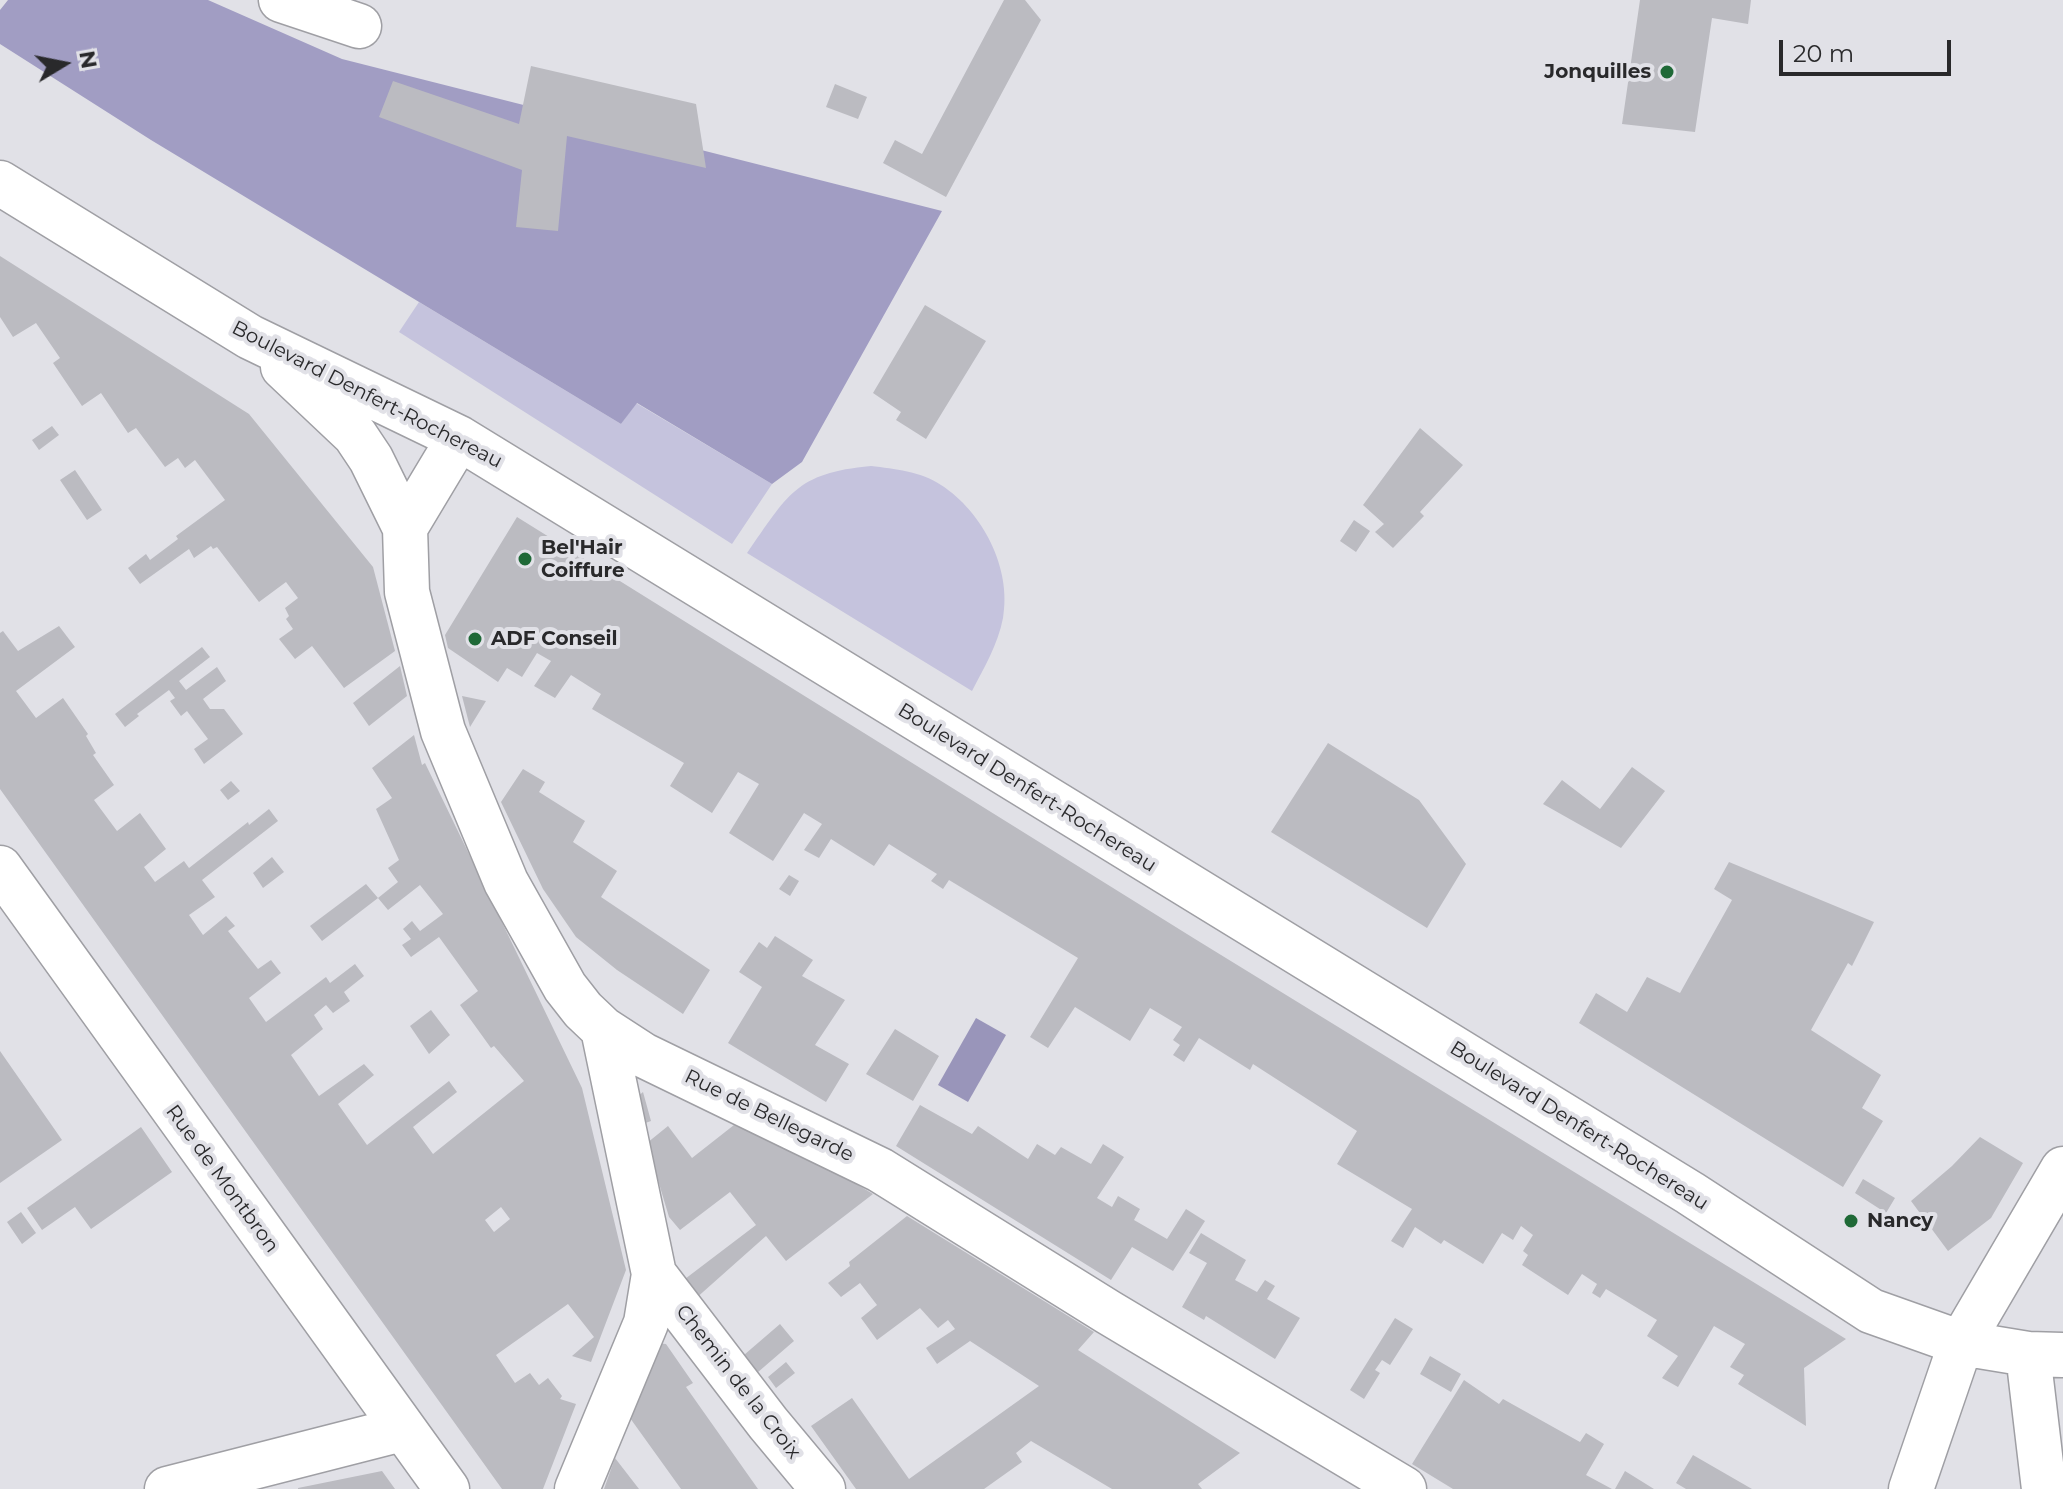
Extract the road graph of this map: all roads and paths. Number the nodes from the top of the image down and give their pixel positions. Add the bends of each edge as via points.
1 (281, 0) edge
2 (359, 26) dead end
3 (0, 183) edge
4 (250, 337) junction
5 (459, 438) junction
6 (405, 528) junction
7 (0, 868) edge
8 (603, 1029) junction
9 (2063, 1169) edge
10 (654, 1274) junction
11 (1961, 1343) junction
12 (2046, 1354) edge
13 (402, 1429) junction
14 (167, 1489) edge
15 (447, 1489) edge
16 (577, 1489) edge
17 (823, 1489) edge
18 (1404, 1489) edge
19 (1911, 1489) edge
20 (2044, 1489) edge

1 - 2 street
3 - 4 street, Boulevard Denfert-Rochereau
4 - 5 street, Boulevard Denfert-Rochereau
4 - 6 street, Rue de Bellegarde via 355,435
5 - 6 street
5 - 11 street, Boulevard Denfert-Rochereau via 1690,1193 1871,1311
6 - 8 street, Rue de Bellegarde via 407,592 443,731 506,882 565,987
7 - 13 street, Rue de Montbron
8 - 10 street
8 - 18 street, Rue de Bellegarde via 643,1055 880,1170
9 - 11 street
10 - 16 street via 646,1323
10 - 17 street, Chemin de la Croix
11 - 12 street, Boulevard Denfert-Rochereau
11 - 19 street
12 - 20 street
13 - 14 street
13 - 15 street, Rue de Montbron

